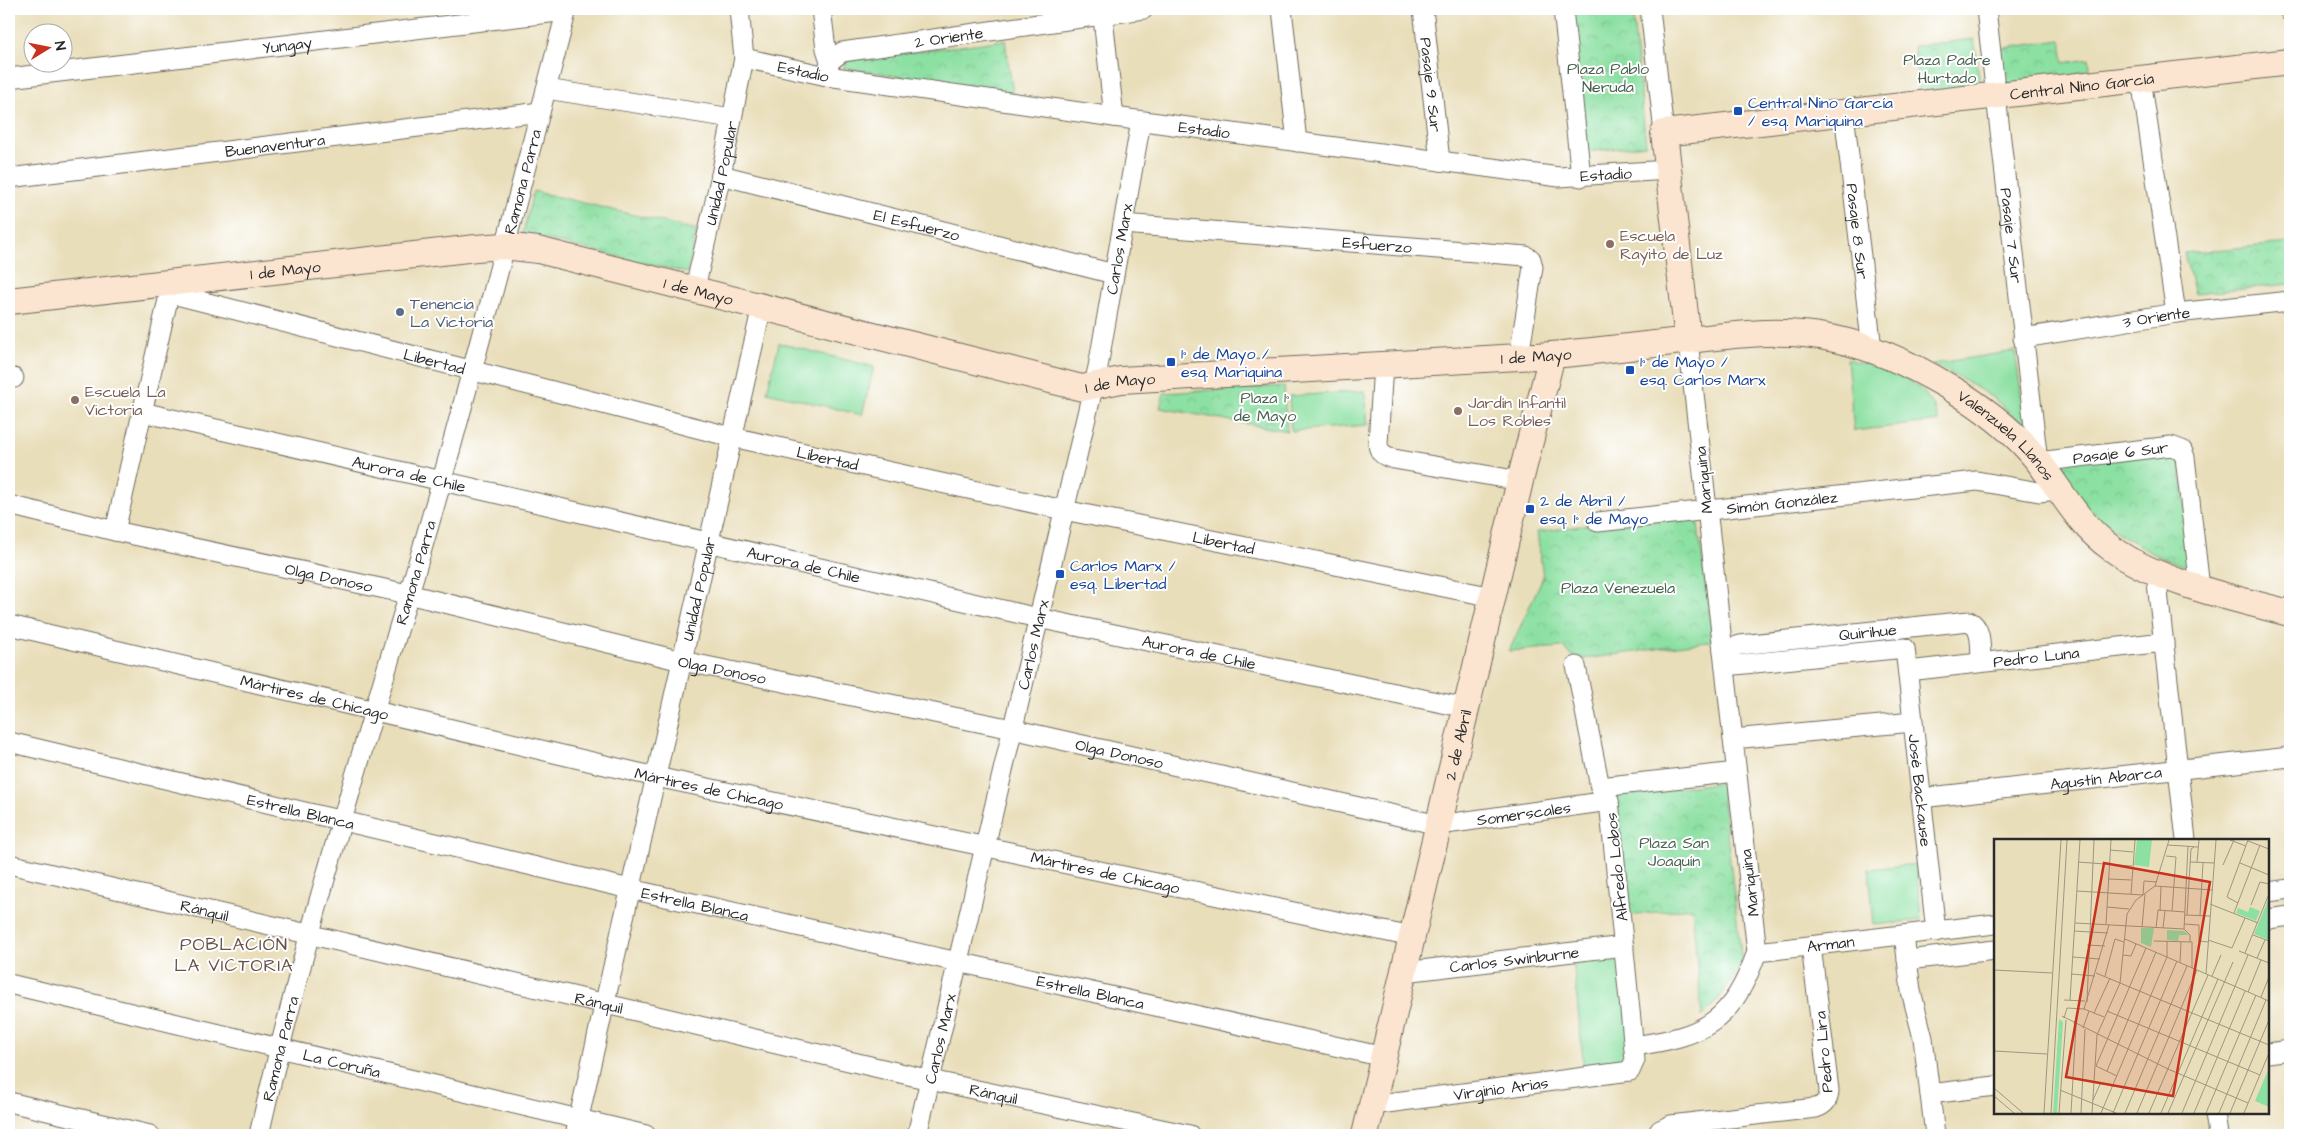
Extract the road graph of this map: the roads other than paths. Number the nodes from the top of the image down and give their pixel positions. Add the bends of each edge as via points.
1 (739, 9) edge
2 (821, 9) edge
3 (1144, 9) edge
4 (1282, 9) edge
5 (1423, 9) edge
6 (1563, 9) edge
7 (1650, 9) edge
8 (1986, 9) edge
9 (567, 10) edge
10 (1102, 11) edge
11 (744, 58) junction
12 (2290, 62) edge
13 (829, 68) junction
14 (9, 78) edge
15 (2141, 79) junction
16 (546, 89) junction
17 (1996, 96) junction
18 (540, 112) junction
19 (1844, 113) junction
20 (1114, 117) junction
21 (732, 118) junction
22 (1141, 121) junction
23 (1664, 133) junction
24 (1297, 142) junction
25 (1440, 161) junction
26 (1668, 170) junction
27 (722, 174) junction
28 (1581, 177) junction
29 (9, 178) edge
30 (1123, 224) junction
31 (504, 246) junction
32 (1114, 274) junction
33 (170, 287) junction
34 (695, 288) junction
35 (9, 301) edge
36 (2290, 302) edge
37 (762, 306) junction
38 (2176, 313) junction
39 (2023, 338) junction
40 (1688, 340) junction
41 (1872, 350) junction
42 (1552, 355) junction
43 (1519, 357) junction
44 (1383, 365) junction
45 (472, 371) junction
46 (1093, 386) junction
47 (142, 412) junction
48 (732, 437) junction
49 (2038, 462) junction
50 (442, 481) junction
51 (1520, 481) junction
52 (2057, 490) junction
53 (9, 505) edge
54 (1706, 509) junction
55 (1064, 510) junction
56 (1598, 522) dead end
57 (115, 531) junction
58 (708, 542) junction
59 (2156, 574) junction
60 (2200, 588) junction
61 (408, 594) junction
62 (1493, 597) junction
63 (2290, 613) edge
64 (1038, 618) junction
65 (9, 625) edge
66 (2164, 642) junction
67 (1724, 658) junction
68 (682, 661) junction
69 (1981, 662) junction
70 (1576, 666) dead end
71 (1908, 671) junction
72 (1466, 708) junction
73 (375, 711) junction
74 (1913, 722) junction
75 (1012, 729) junction
76 (1733, 739) junction
77 (9, 742) edge
78 (2290, 757) edge
79 (2178, 770) junction
80 (1737, 772) junction
81 (656, 777) junction
82 (1604, 794) junction
83 (1921, 798) junction
84 (343, 821) junction
85 (1439, 825) junction
86 (2186, 839) edge
87 (985, 846) junction
88 (9, 864) edge
89 (630, 889) junction
90 (2290, 889) edge
91 (2269, 892) edge
92 (2290, 916) edge
93 (2269, 919) edge
94 (1994, 924) edge
95 (1936, 932) junction
96 (310, 934) junction
97 (1904, 935) junction
98 (1412, 937) junction
99 (1624, 946) junction
100 (1811, 946) junction
101 (1994, 950) edge
102 (1757, 952) junction
103 (1907, 960) junction
104 (958, 962) junction
105 (1404, 972) junction
106 (9, 984) edge
107 (605, 1004) junction
108 (1634, 1046) junction
109 (278, 1050) junction
110 (2290, 1050) edge
111 (2269, 1053) edge
112 (1384, 1057) junction
113 (1630, 1071) joint
114 (930, 1080) junction
115 (1994, 1086) edge
116 (1930, 1094) junction
117 (9, 1102) edge
118 (1372, 1105) junction
119 (2215, 1114) edge
120 (577, 1127) edge
121 (150, 1135) edge
122 (259, 1135) edge
123 (646, 1135) edge
124 (917, 1135) edge
125 (1190, 1135) edge
126 (1365, 1135) edge
127 (1657, 1135) edge
128 (1935, 1135) edge
129 (2218, 1135) edge

1 - 11 street, Unidad Popular
2 - 13 street
3 - 10 street, 2 Oriente
4 - 24 street
5 - 25 street, Pasaje 9 Sur
6 - 28 street
7 - 23 street, Mariquina
8 - 17 street, Pasaje 7 Sur
9 - 14 street, Yungay
9 - 16 street, Ramona Parra
10 - 13 street, 2 Oriente via 842,52
10 - 20 street
11 - 13 street, Estadio
11 - 21 street, Unidad Popular
12 - 15 street, Central Nino García
13 - 20 street, Estadio
15 - 17 street, Central Nino García
15 - 38 street
16 - 18 street, Ramona Parra
16 - 21 street
17 - 19 street, Central Nino García
17 - 39 street, Pasaje 7 Sur
18 - 29 street, Buenaventura
18 - 31 street, Ramona Parra
19 - 23 street, Central Nino García
19 - 41 street, Pasaje 8 Sur
20 - 22 street, Estadio
21 - 27 street, Unidad Popular
22 - 24 street, Estadio
22 - 30 street, Carlos Marx
23 - 26 street, Mariquina
24 - 25 street, Estadio
25 - 28 street, Estadio
26 - 28 street, Estadio
26 - 40 street, Mariquina
27 - 32 street, El Esfuerzo
27 - 34 street, Unidad Popular
30 - 32 street, Carlos Marx
30 - 43 street, Esfuerzo via 1526,256 1533,266
31 - 33 street, 1 de Mayo
31 - 34 street, 1 de Mayo via 538,250
31 - 45 street, Ramona Parra
32 - 46 street, Carlos Marx
33 - 35 street, 1 de Mayo
33 - 45 street, Libertad
33 - 47 street
34 - 37 street, 1 de Mayo
36 - 38 street, 3 Oriente
37 - 46 street, 1 de Mayo via 1070,386
37 - 48 street, Unidad Popular
38 - 39 street, 3 Oriente
39 - 49 street, Pasaje 7 Sur
40 - 41 street, Valenzuela Llanos via 1788,333 1834,338
40 - 42 street, 1 de Mayo
40 - 54 street, Mariquina
41 - 49 street, Valenzuela Llanos via 1897,359 1970,401 2008,430
42 - 43 street, 1 de Mayo
42 - 51 street, 2 de Abril
43 - 44 street, 1 de Mayo
44 - 46 street, 1 de Mayo via 1121,380
44 - 51 street via 1378,448 1383,455
45 - 48 street, Libertad
45 - 50 street, Ramona Parra
46 - 55 street, Carlos Marx
47 - 50 street, Aurora de Chile
47 - 57 street
48 - 55 street, Libertad
48 - 58 street, Unidad Popular
49 - 52 street, Valenzuela Llanos
49 - 60 street, Pasaje 6 Sur via 2171,446 2182,450
50 - 58 street, Aurora de Chile
50 - 61 street, Ramona Parra
51 - 62 street, 2 de Abril
52 - 54 street, Simón González via 2039,492 1989,481 1967,482
52 - 59 street, Valenzuela Llanos via 2100,539
53 - 57 street, Olga Donoso
54 - 56 street, Simón González
54 - 67 street, Mariquina
55 - 62 street, Libertad
55 - 64 street, Carlos Marx
57 - 61 street, Olga Donoso
58 - 64 street, Aurora de Chile
58 - 68 street, Unidad Popular
59 - 60 street, Valenzuela Llanos
59 - 66 street
60 - 63 street, Valenzuela Llanos
61 - 68 street, Olga Donoso
61 - 73 street, Ramona Parra
62 - 72 street, 2 de Abril
64 - 72 street, Aurora de Chile
64 - 75 street, Carlos Marx
65 - 73 street, Mártires de Chicago
66 - 69 street, Pedro Luna
66 - 79 street
67 - 69 street, Quirihue via 1740,645 1968,621 1977,628
67 - 71 street, José Backause via 1905,648
67 - 76 street, Mariquina
68 - 75 street, Olga Donoso
68 - 81 street, Unidad Popular
69 - 71 street, Pedro Luna
70 - 82 street, Alfredo Lobos
71 - 74 street, José Backause
72 - 85 street, 2 de Abril
73 - 81 street, Mártires de Chicago
73 - 84 street, Ramona Parra
74 - 76 street
74 - 83 street, José Backause
75 - 85 street, Olga Donoso
75 - 87 street, Carlos Marx
76 - 80 street, Mariquina
77 - 84 street, Estrella Blanca
78 - 79 street, Agustín Abarca
79 - 83 street, Agustín Abarca
79 - 86 street
80 - 82 street, Somerscales
80 - 102 street, Mariquina
81 - 87 street, Mártires de Chicago
81 - 89 street, Unidad Popular
82 - 85 street, Somerscales
82 - 99 street, Alfredo Lobos
83 - 95 street, José Backause
84 - 89 street, Estrella Blanca
84 - 96 street, Ramona Parra
85 - 98 street, 2 de Abril
87 - 98 street, Mártires de Chicago
87 - 104 street, Carlos Marx
88 - 96 street, Ránquil
89 - 104 street, Estrella Blanca
89 - 107 street, Unidad Popular
90 - 91 street
92 - 93 street
94 - 95 street, Arman
95 - 97 street, Arman
96 - 107 street, Ránquil
96 - 109 street, Ramona Parra
97 - 100 street, Arman
97 - 103 street
98 - 105 street, 2 de Abril
99 - 105 street, Carlos Swinburne
99 - 108 street, Alfredo Lobos
100 - 102 street, Arman
100 - 127 street, Pedro Lira via 1829,1090 1827,1102 1816,1108 1671,1125
101 - 103 street
102 - 108 street via 1737,995 1709,1026 1672,1040
103 - 116 street via 1923,1038
104 - 112 street, Estrella Blanca
104 - 114 street, Carlos Marx
105 - 112 street, 2 de Abril
106 - 109 street, La Coruña
107 - 114 street, Ránquil
107 - 120 street, Unidad Popular
108 - 113 street, Alfredo Lobos via 1635,1060
109 - 120 street, La Coruña
109 - 122 street, Ramona Parra
110 - 111 street
112 - 118 street, 2 de Abril
113 - 118 street, Virginio Arias
114 - 124 street, Carlos Marx
114 - 125 street, Ránquil
115 - 116 street
116 - 128 street
117 - 121 street
118 - 126 street, 2 de Abril
119 - 129 street
120 - 123 street, La Coruña

